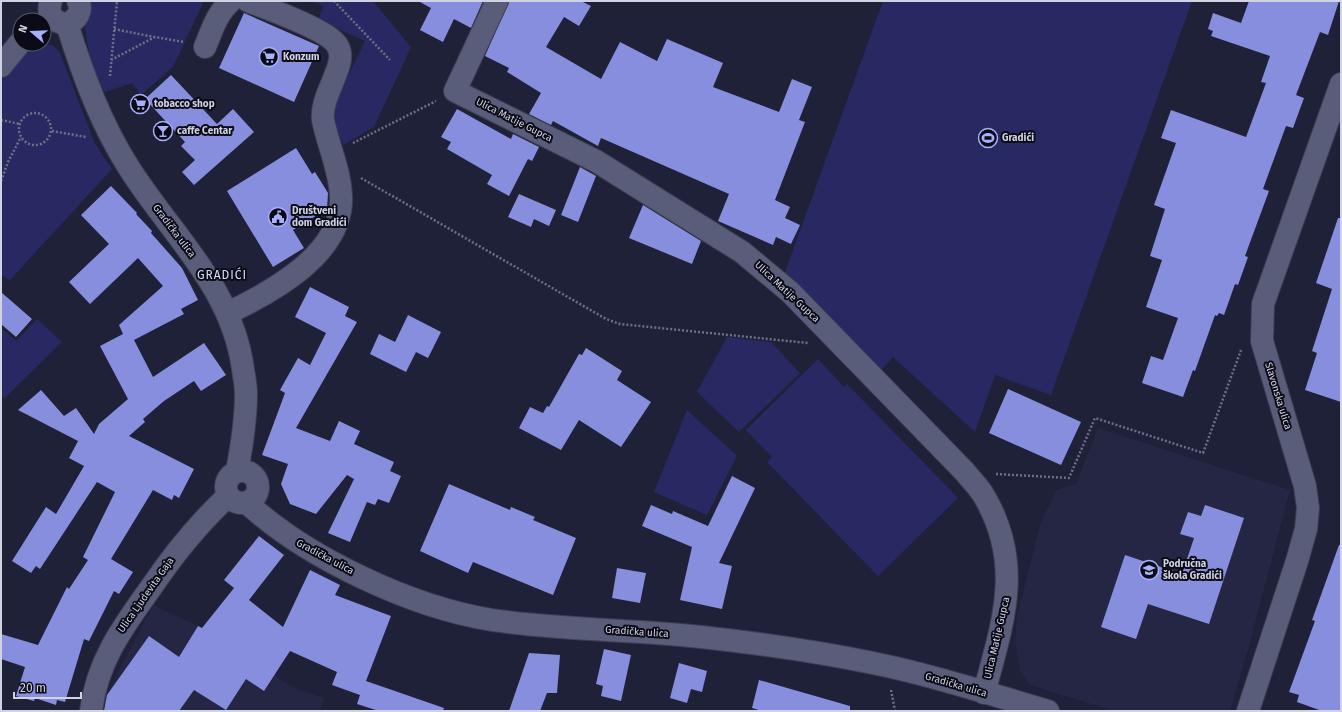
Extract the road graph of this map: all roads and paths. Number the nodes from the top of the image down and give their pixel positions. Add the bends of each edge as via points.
1 (78, 1) edge
2 (117, 1) edge
3 (231, 1) edge
4 (248, 1) edge
5 (334, 1) edge
6 (497, 1) edge
7 (54, 16) edge
8 (114, 29) junction
9 (155, 37) junction
10 (205, 47) joint
11 (13, 52) edge
12 (111, 60) junction
13 (390, 60) dead end
14 (1, 66) edge
15 (109, 81) dead end
16 (1341, 84) edge
17 (455, 91) junction
18 (1, 120) edge
19 (20, 124) junction
20 (22, 137) junction
21 (334, 158) junction
22 (1, 181) edge
23 (228, 313) junction
24 (810, 343) dead end
25 (1242, 346) dead end
26 (238, 471) junction
27 (965, 472) junction
28 (237, 499) junction
29 (984, 693) junction
30 (91, 711) edge
31 (1048, 711) edge
32 (1248, 711) edge

1 - 7 street via 80,5 76,18
2 - 8 path
3 - 10 street via 224,7
4 - 21 street via 324,33 337,44 341,61 323,111
5 - 13 path
6 - 17 street
7 - 23 street, Gradička ulica via 116,147 212,283
8 - 9 path
8 - 12 path
9 - 10 path
9 - 12 path
11 - 14 street
12 - 15 path
16 - 32 street, Slavonska ulica via 1263,304 1262,341 1305,486 1308,508 1306,529 1297,561
17 - 21 path via 450,99 426,105
17 - 27 street, Ulica Matije Gupca via 596,161 742,252 790,292
18 - 19 path
19 - 20 path
19 - 20 path via 27,114 34,112 47,117 51,124 52,131 44,143 29,144
20 - 22 path
21 - 23 street via 342,195 341,216 333,235 288,280
21 - 24 path via 606,319 620,324
23 - 26 street, Gradička ulica via 241,354 246,392
25 - 27 path via 1203,453 1095,418 1069,478
26 - 28 street via 231,475 226,488
26 - 28 street via 252,474 259,487 253,500
27 - 29 street, Ulica Matije Gupca via 990,507 1006,549 1007,600
28 - 29 street, Gradička ulica via 289,537 331,562 444,609 492,620 709,638 820,654 874,663
28 - 30 street, Ulica Ljudevita Gaja via 199,524 177,550 122,628 104,660 93,691
29 - 31 street, Gradička ulica

